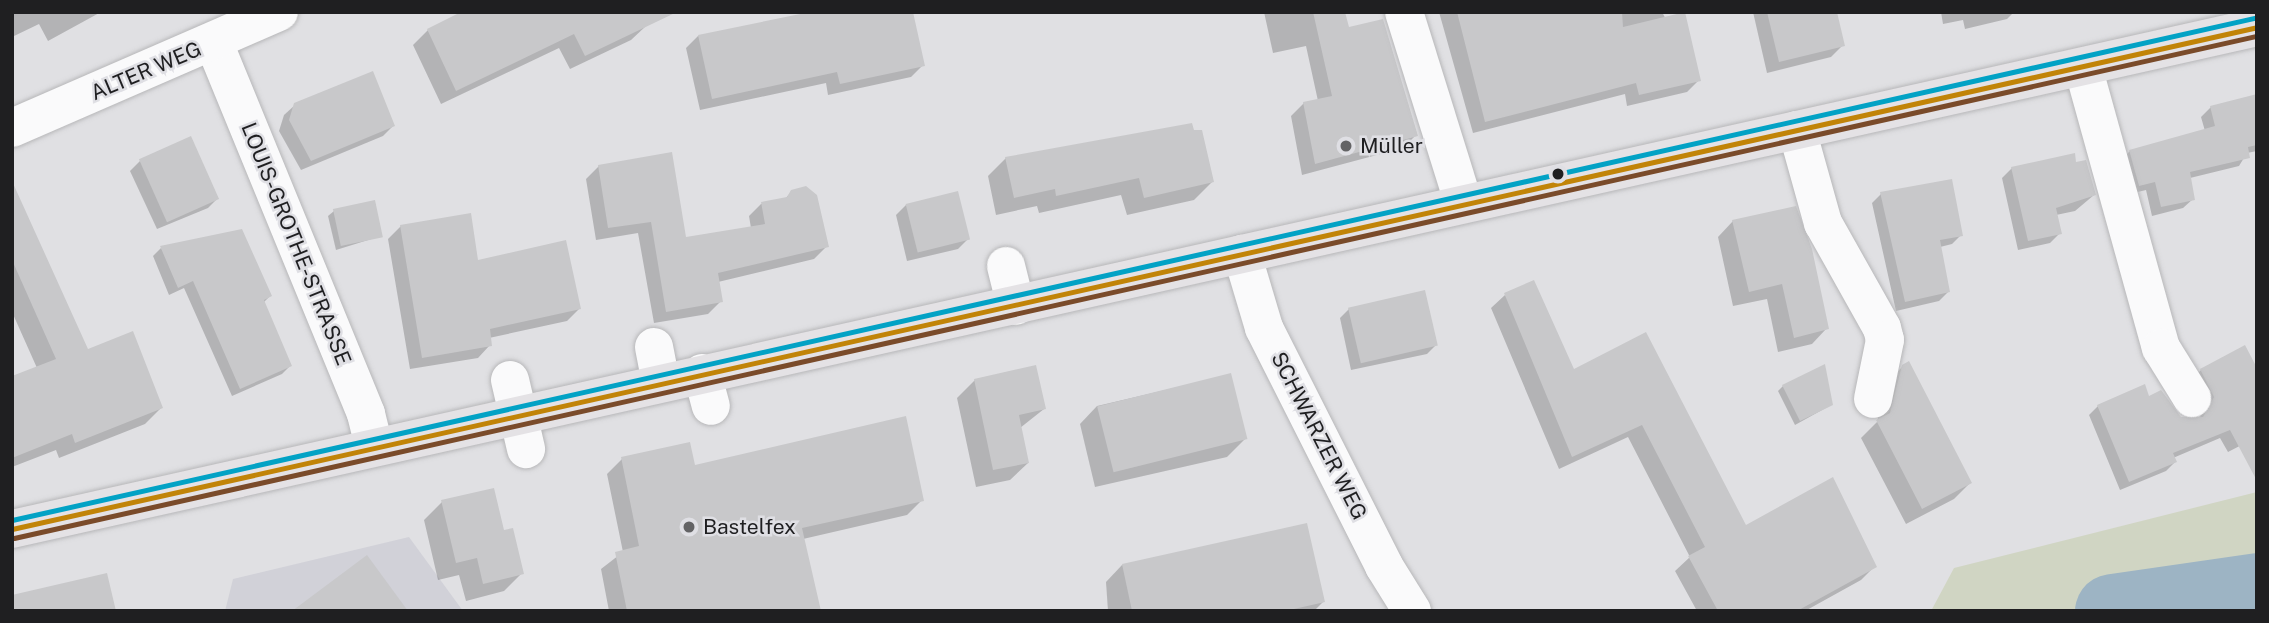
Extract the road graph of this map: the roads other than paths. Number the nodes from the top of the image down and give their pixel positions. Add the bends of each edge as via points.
1 (279, 12) edge
2 (1404, 12) edge
3 (2257, 27) edge
4 (214, 43) junction
5 (2083, 67) junction
6 (12, 128) edge
7 (1797, 131) junction
8 (1464, 202) junction
9 (1242, 254) junction
10 (1006, 266) dead end
11 (1016, 306) junction
12 (2192, 398) dead end
13 (1873, 399) dead end
14 (374, 447) junction
15 (12, 529) edge
16 (1412, 611) edge

1 - 4 street, ALTER WEG
2 - 8 street
3 - 5 main road
4 - 6 street, ALTER WEG
4 - 14 street, LOUIS-GROTHE-STRASSE via 366,414
5 - 7 main road
5 - 12 street via 2161,348
7 - 8 main road
7 - 13 street via 1823,223 1882,328 1885,340
8 - 9 main road
9 - 11 main road
9 - 16 street, SCHWARZER WEG via 1264,328
10 - 11 street
11 - 14 main road via 706,390 657,365 518,415
14 - 15 main road

